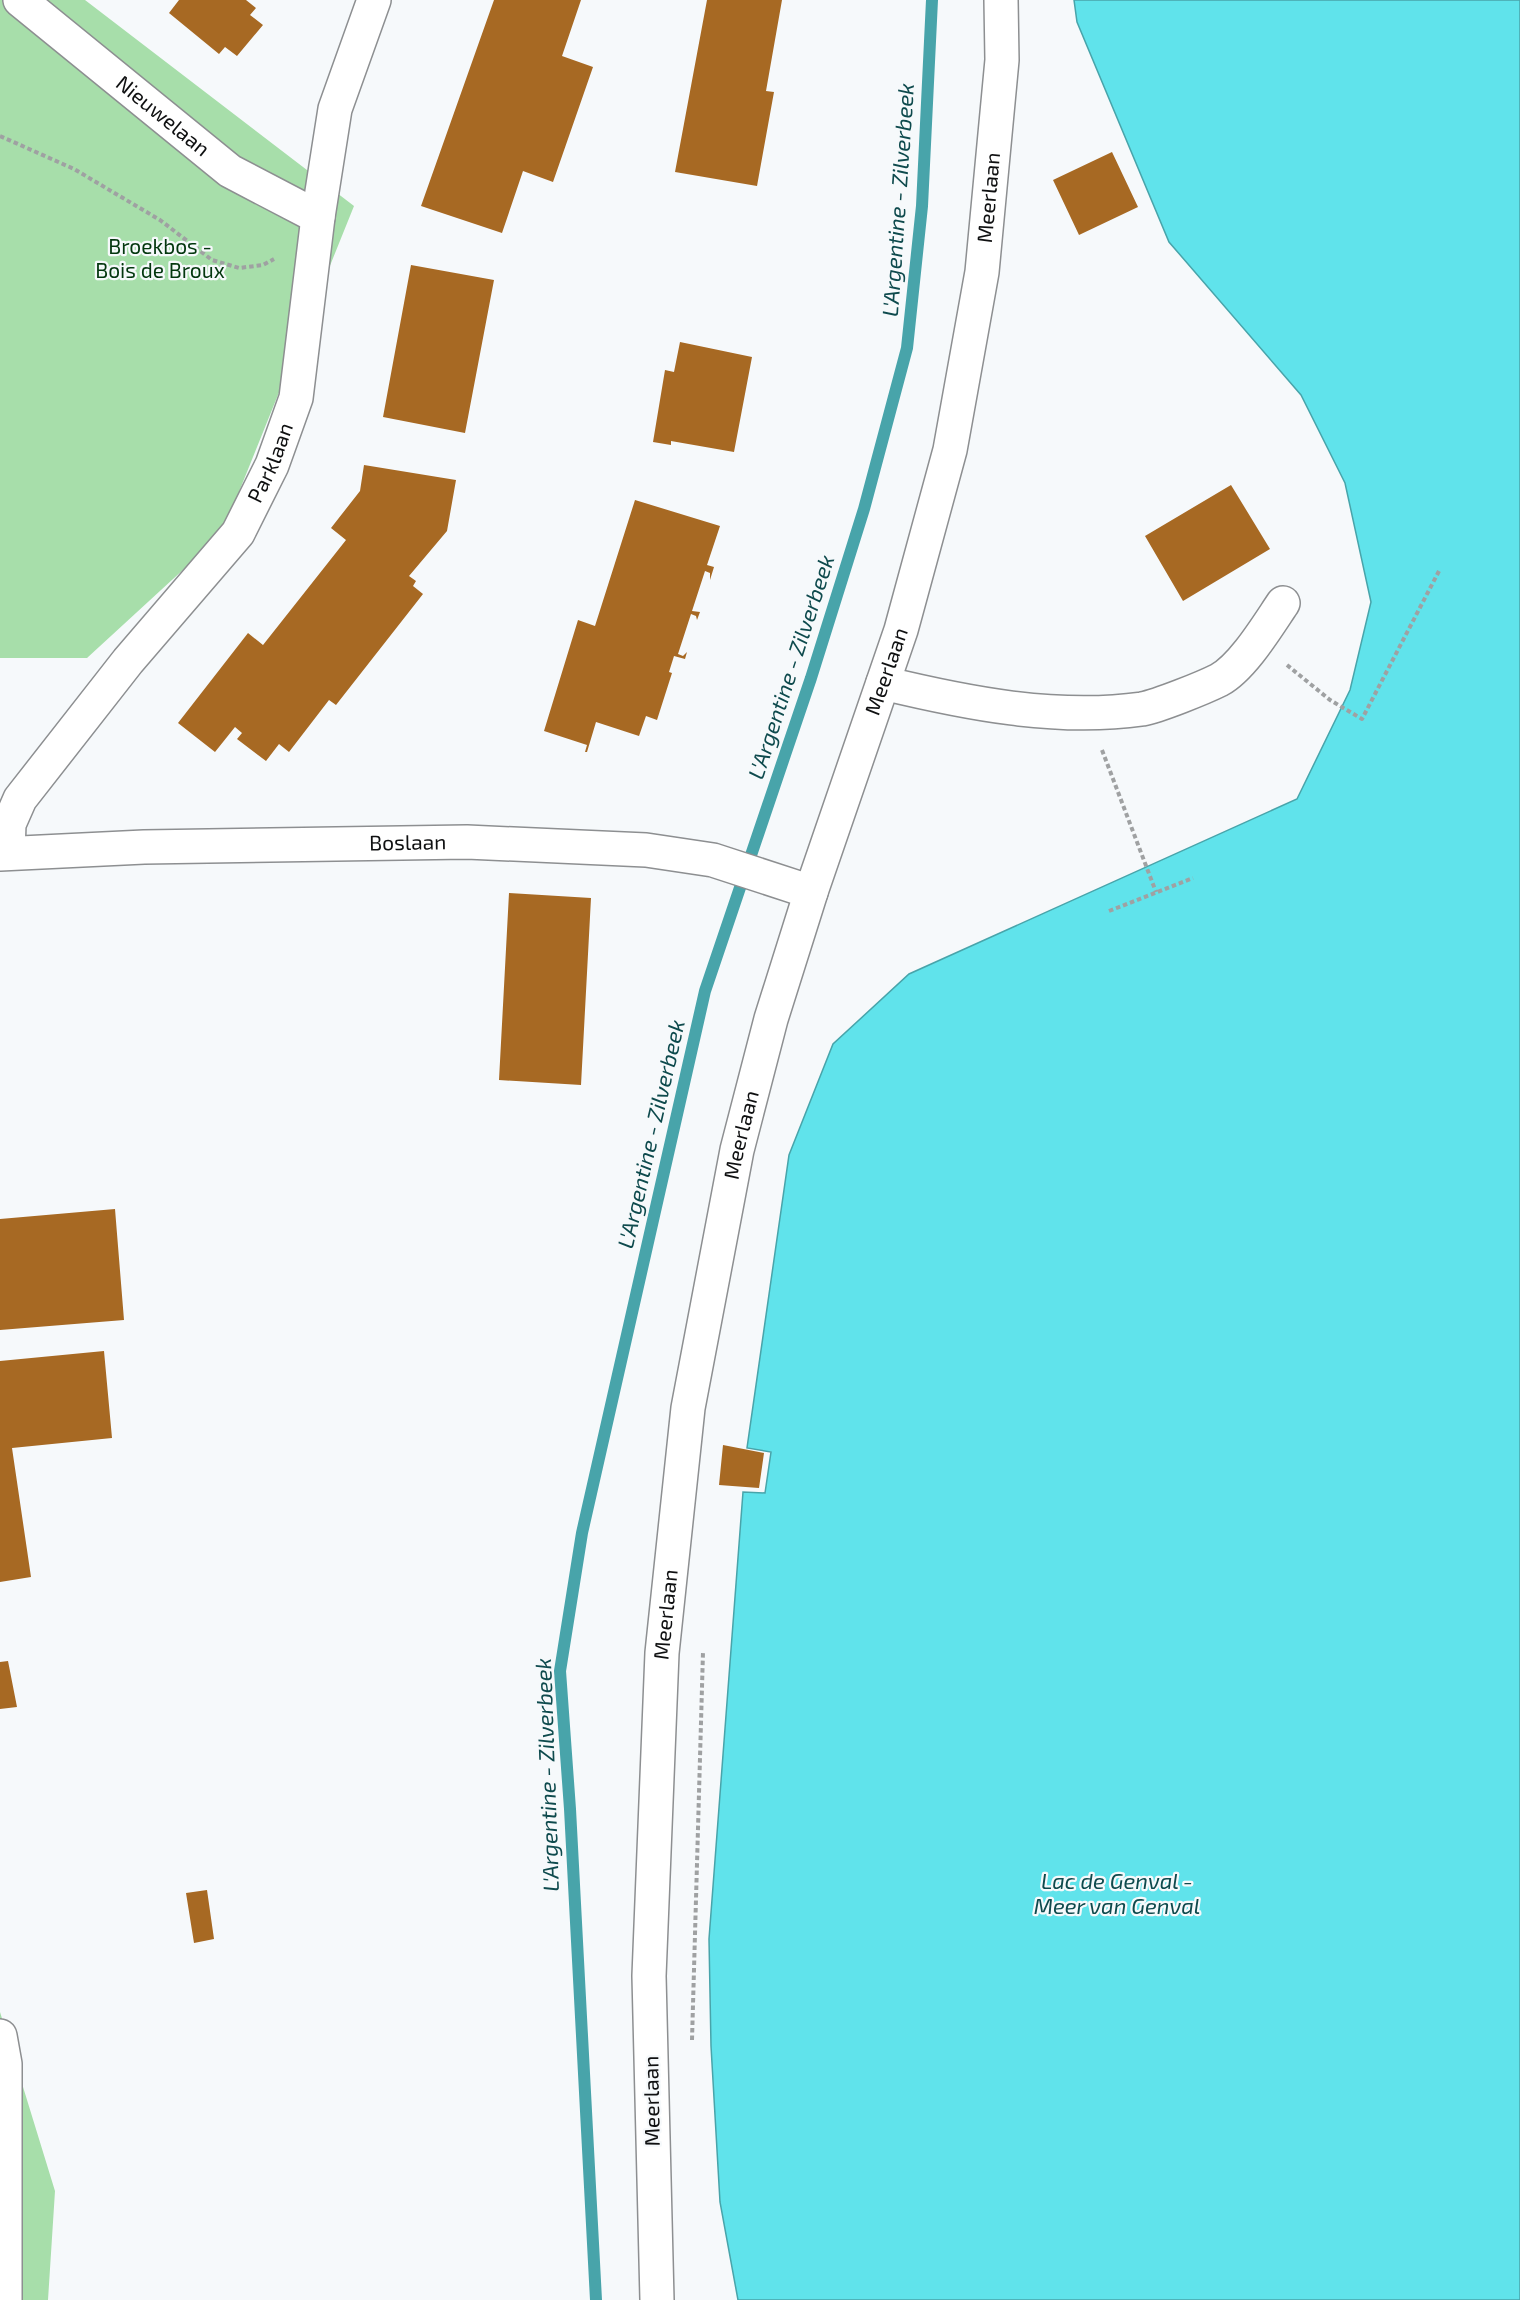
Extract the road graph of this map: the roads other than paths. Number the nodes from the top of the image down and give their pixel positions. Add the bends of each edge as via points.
1 (20, 0) edge
2 (374, 0) edge
3 (1002, 0) edge
4 (308, 213) junction
5 (1283, 603) dead end
6 (883, 683) junction
7 (4, 853) edge
8 (811, 892) junction
9 (0, 2036) edge
10 (5, 2300) edge
11 (657, 2300) edge

1 - 4 street, Nieuwelaan via 230,171
2 - 4 street, Parklaan via 335,109
3 - 6 street, Meerlaan via 1002,60 982,272 950,450
4 - 7 street, Parklaan via 296,398 272,465 238,533 128,661 21,799 9,824
5 - 6 street via 1259,641 1221,679 1144,709 1099,712 958,701
6 - 8 street, Meerlaan
7 - 8 street, Boslaan via 467,842 646,850 713,860
8 - 11 street, Meerlaan via 771,1019 738,1150 688,1408 662,1653 649,1976
9 - 10 street via 5,2064

